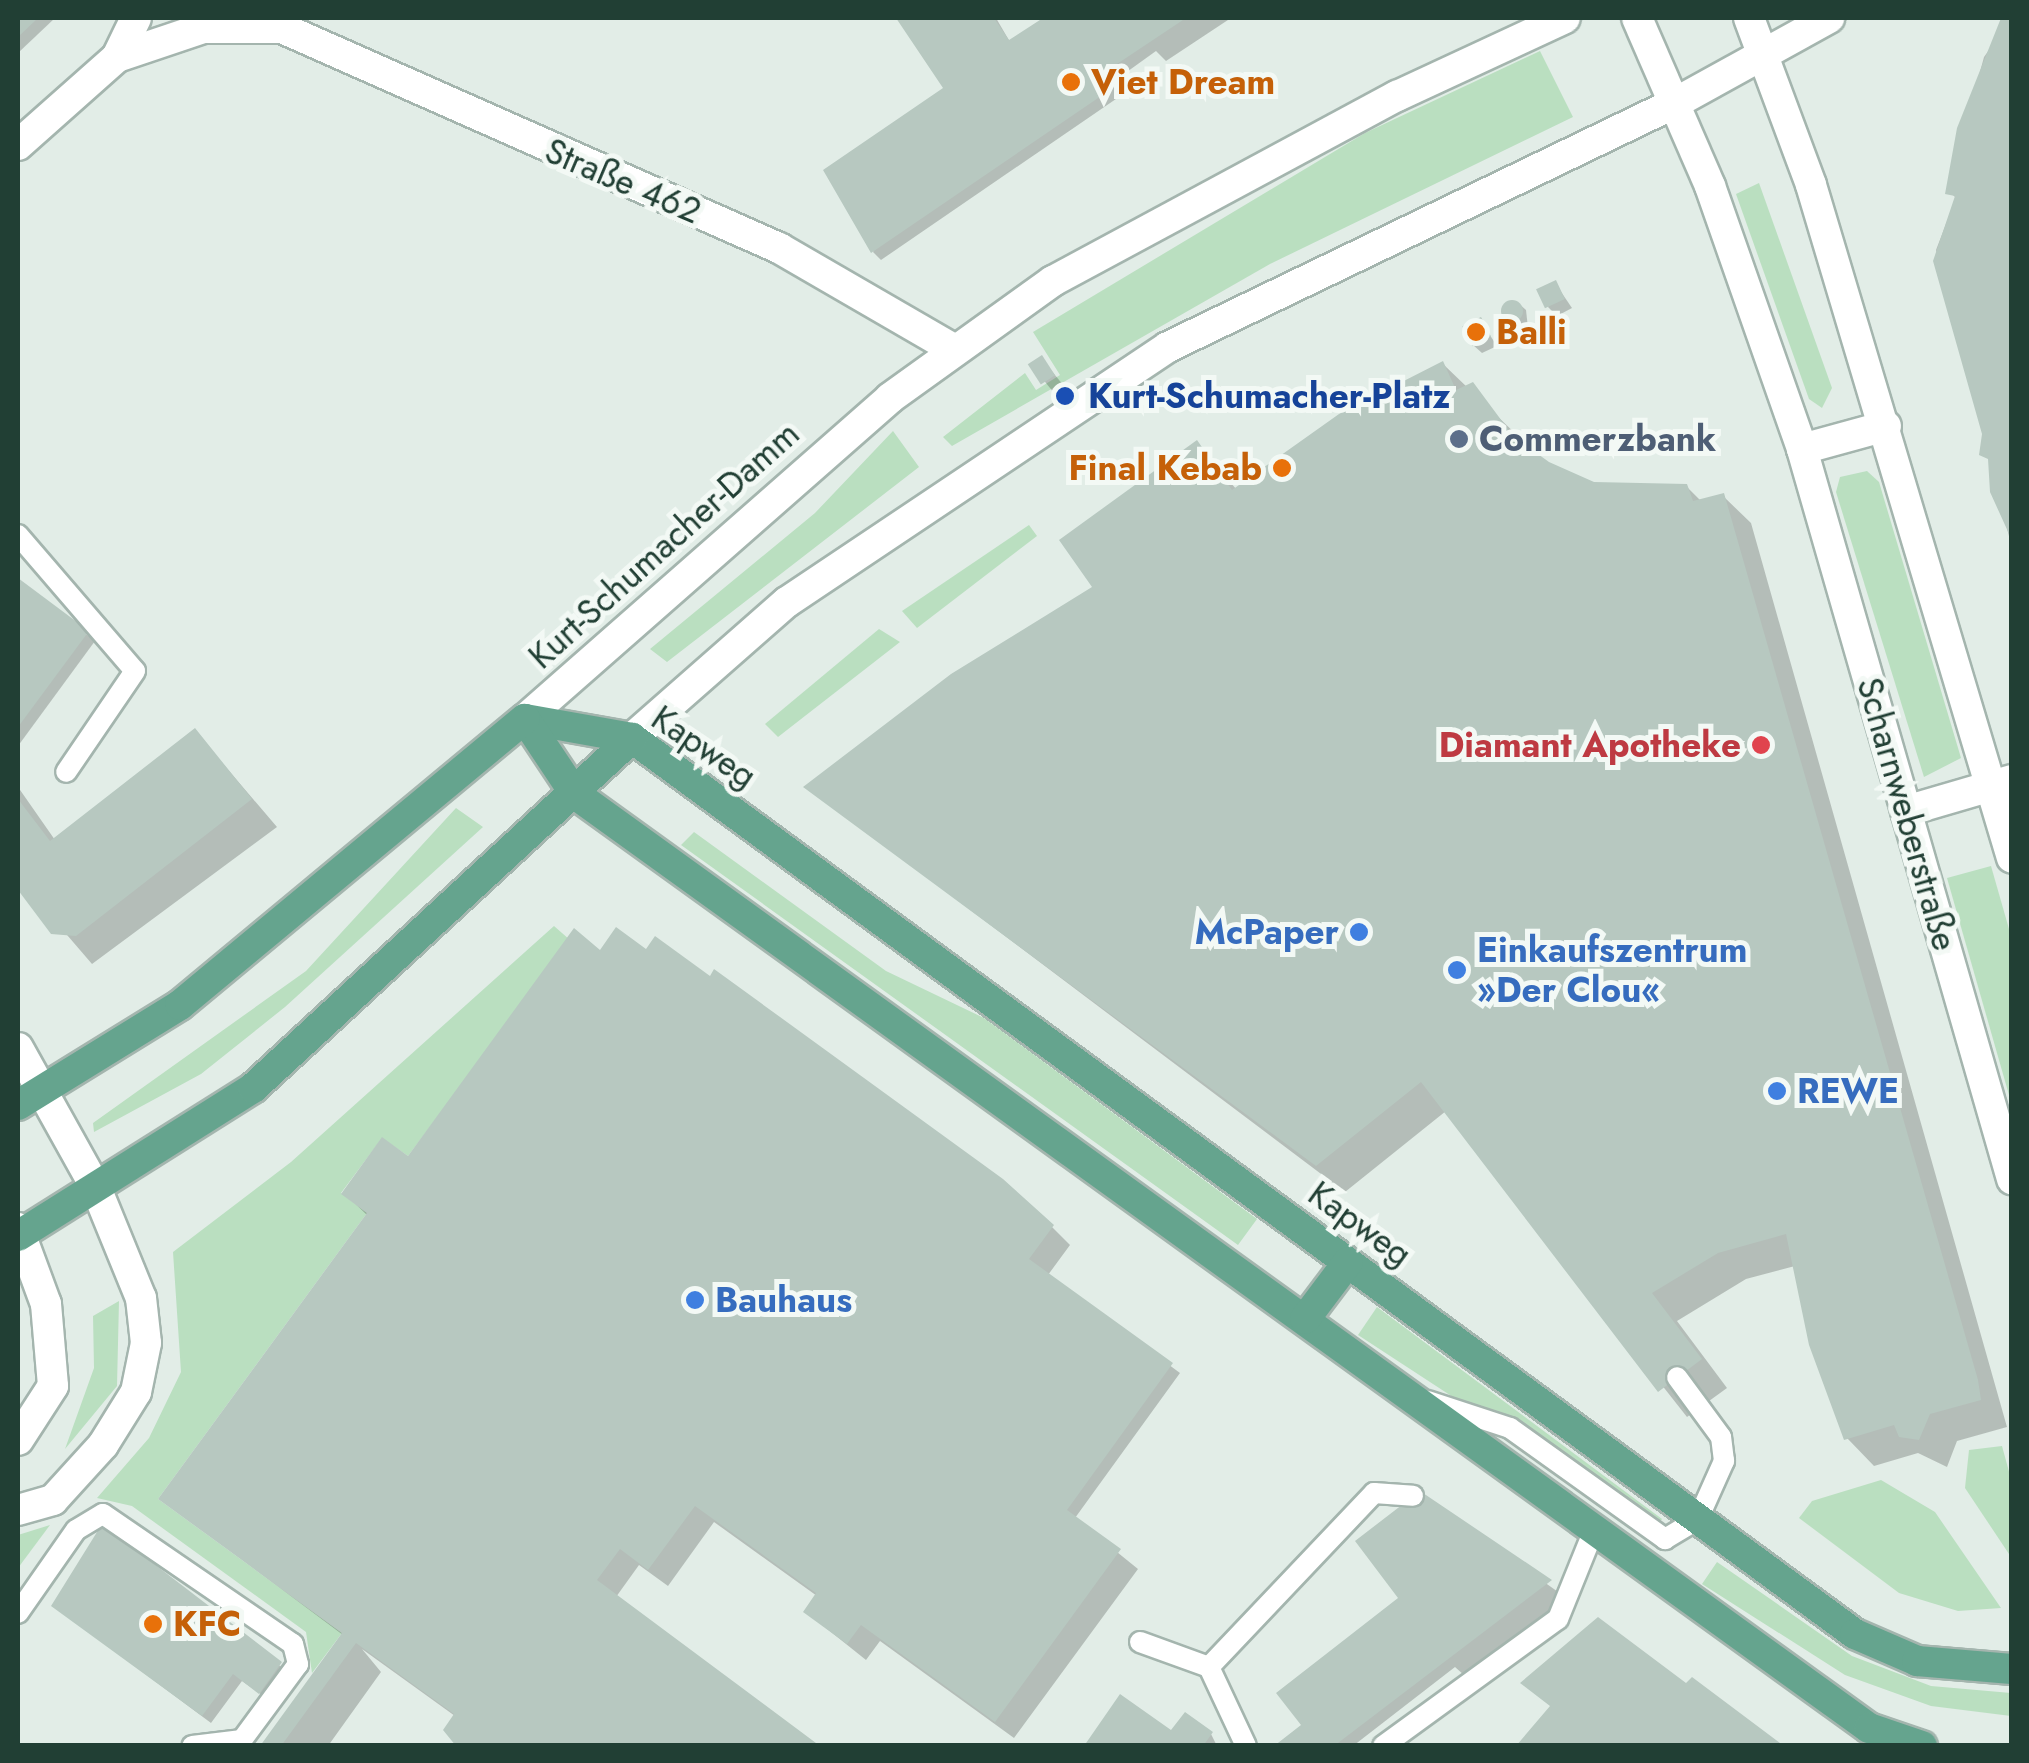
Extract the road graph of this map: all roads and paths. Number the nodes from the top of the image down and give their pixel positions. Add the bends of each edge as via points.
1 (136, 18) edge
2 (1565, 18) edge
3 (1637, 18) edge
4 (1749, 18) edge
5 (1829, 18) edge
6 (277, 22) edge
7 (1768, 56) junction
8 (117, 57) junction
9 (1677, 102) junction
10 (18, 145) edge
11 (956, 350) junction
12 (1886, 426) junction
13 (1802, 450) junction
14 (18, 535) edge
15 (526, 719) junction
16 (632, 738) junction
17 (66, 772) dead end
18 (2001, 783) edge
19 (575, 794) junction
20 (1906, 811) junction
21 (2012, 858) edge
22 (18, 1048) edge
23 (30, 1098) edge
24 (2012, 1179) edge
25 (96, 1188) junction
26 (19, 1233) edge
27 (1348, 1262) junction
28 (1306, 1319) junction
29 (1677, 1377) dead end
30 (1414, 1396) junction
31 (18, 1440) edge
32 (1412, 1496) dead end
33 (18, 1510) edge
34 (1698, 1519) junction
35 (1594, 1530) junction
36 (18, 1613) edge
37 (1140, 1642) dead end
38 (1209, 1667) junction
39 (2012, 1668) edge
40 (192, 1746) edge
41 (1246, 1746) edge
42 (1382, 1746) edge
43 (1922, 1746) edge

1 - 8 main road
2 - 11 main road, Kurt-Schumacher-Damm via 1396,96 1053,281
3 - 9 main road
4 - 7 main road
5 - 7 main road
6 - 8 main road, Straße 462 via 203,28
6 - 11 main road, Straße 462 via 779,248
7 - 9 main road
7 - 12 main road
8 - 10 main road
9 - 13 main road
9 - 16 main road via 1168,347 950,485 786,602
11 - 15 main road, Kurt-Schumacher-Damm via 736,526
12 - 13 main road
12 - 18 main road
13 - 20 main road, Scharnweberstraße
14 - 17 lane via 135,671
15 - 16 main road, Kapweg
15 - 19 main road
15 - 23 main road, Kurt-Schumacher-Damm via 180,1005
16 - 19 main road
16 - 27 main road, Kapweg
18 - 20 main road
18 - 21 main road
19 - 25 main road via 254,1088
19 - 28 main road
20 - 24 main road, Scharnweberstraße
22 - 23 main road
23 - 25 main road
25 - 26 main road
25 - 33 main road via 141,1298 146,1343 136,1392 53,1500
26 - 31 main road via 46,1304 54,1386
27 - 28 main road
27 - 34 main road, Kapweg
28 - 30 main road
29 - 34 lane via 1721,1437 1724,1461
30 - 34 lane via 1510,1428 1664,1539
30 - 35 main road
32 - 38 lane via 1374,1493
34 - 39 main road, Kapweg via 1855,1634 1917,1661
35 - 42 lane via 1558,1620
35 - 43 main road via 1869,1728
36 - 40 lane via 76,1530 104,1514 293,1644 298,1664 242,1740
37 - 38 lane
38 - 41 lane

